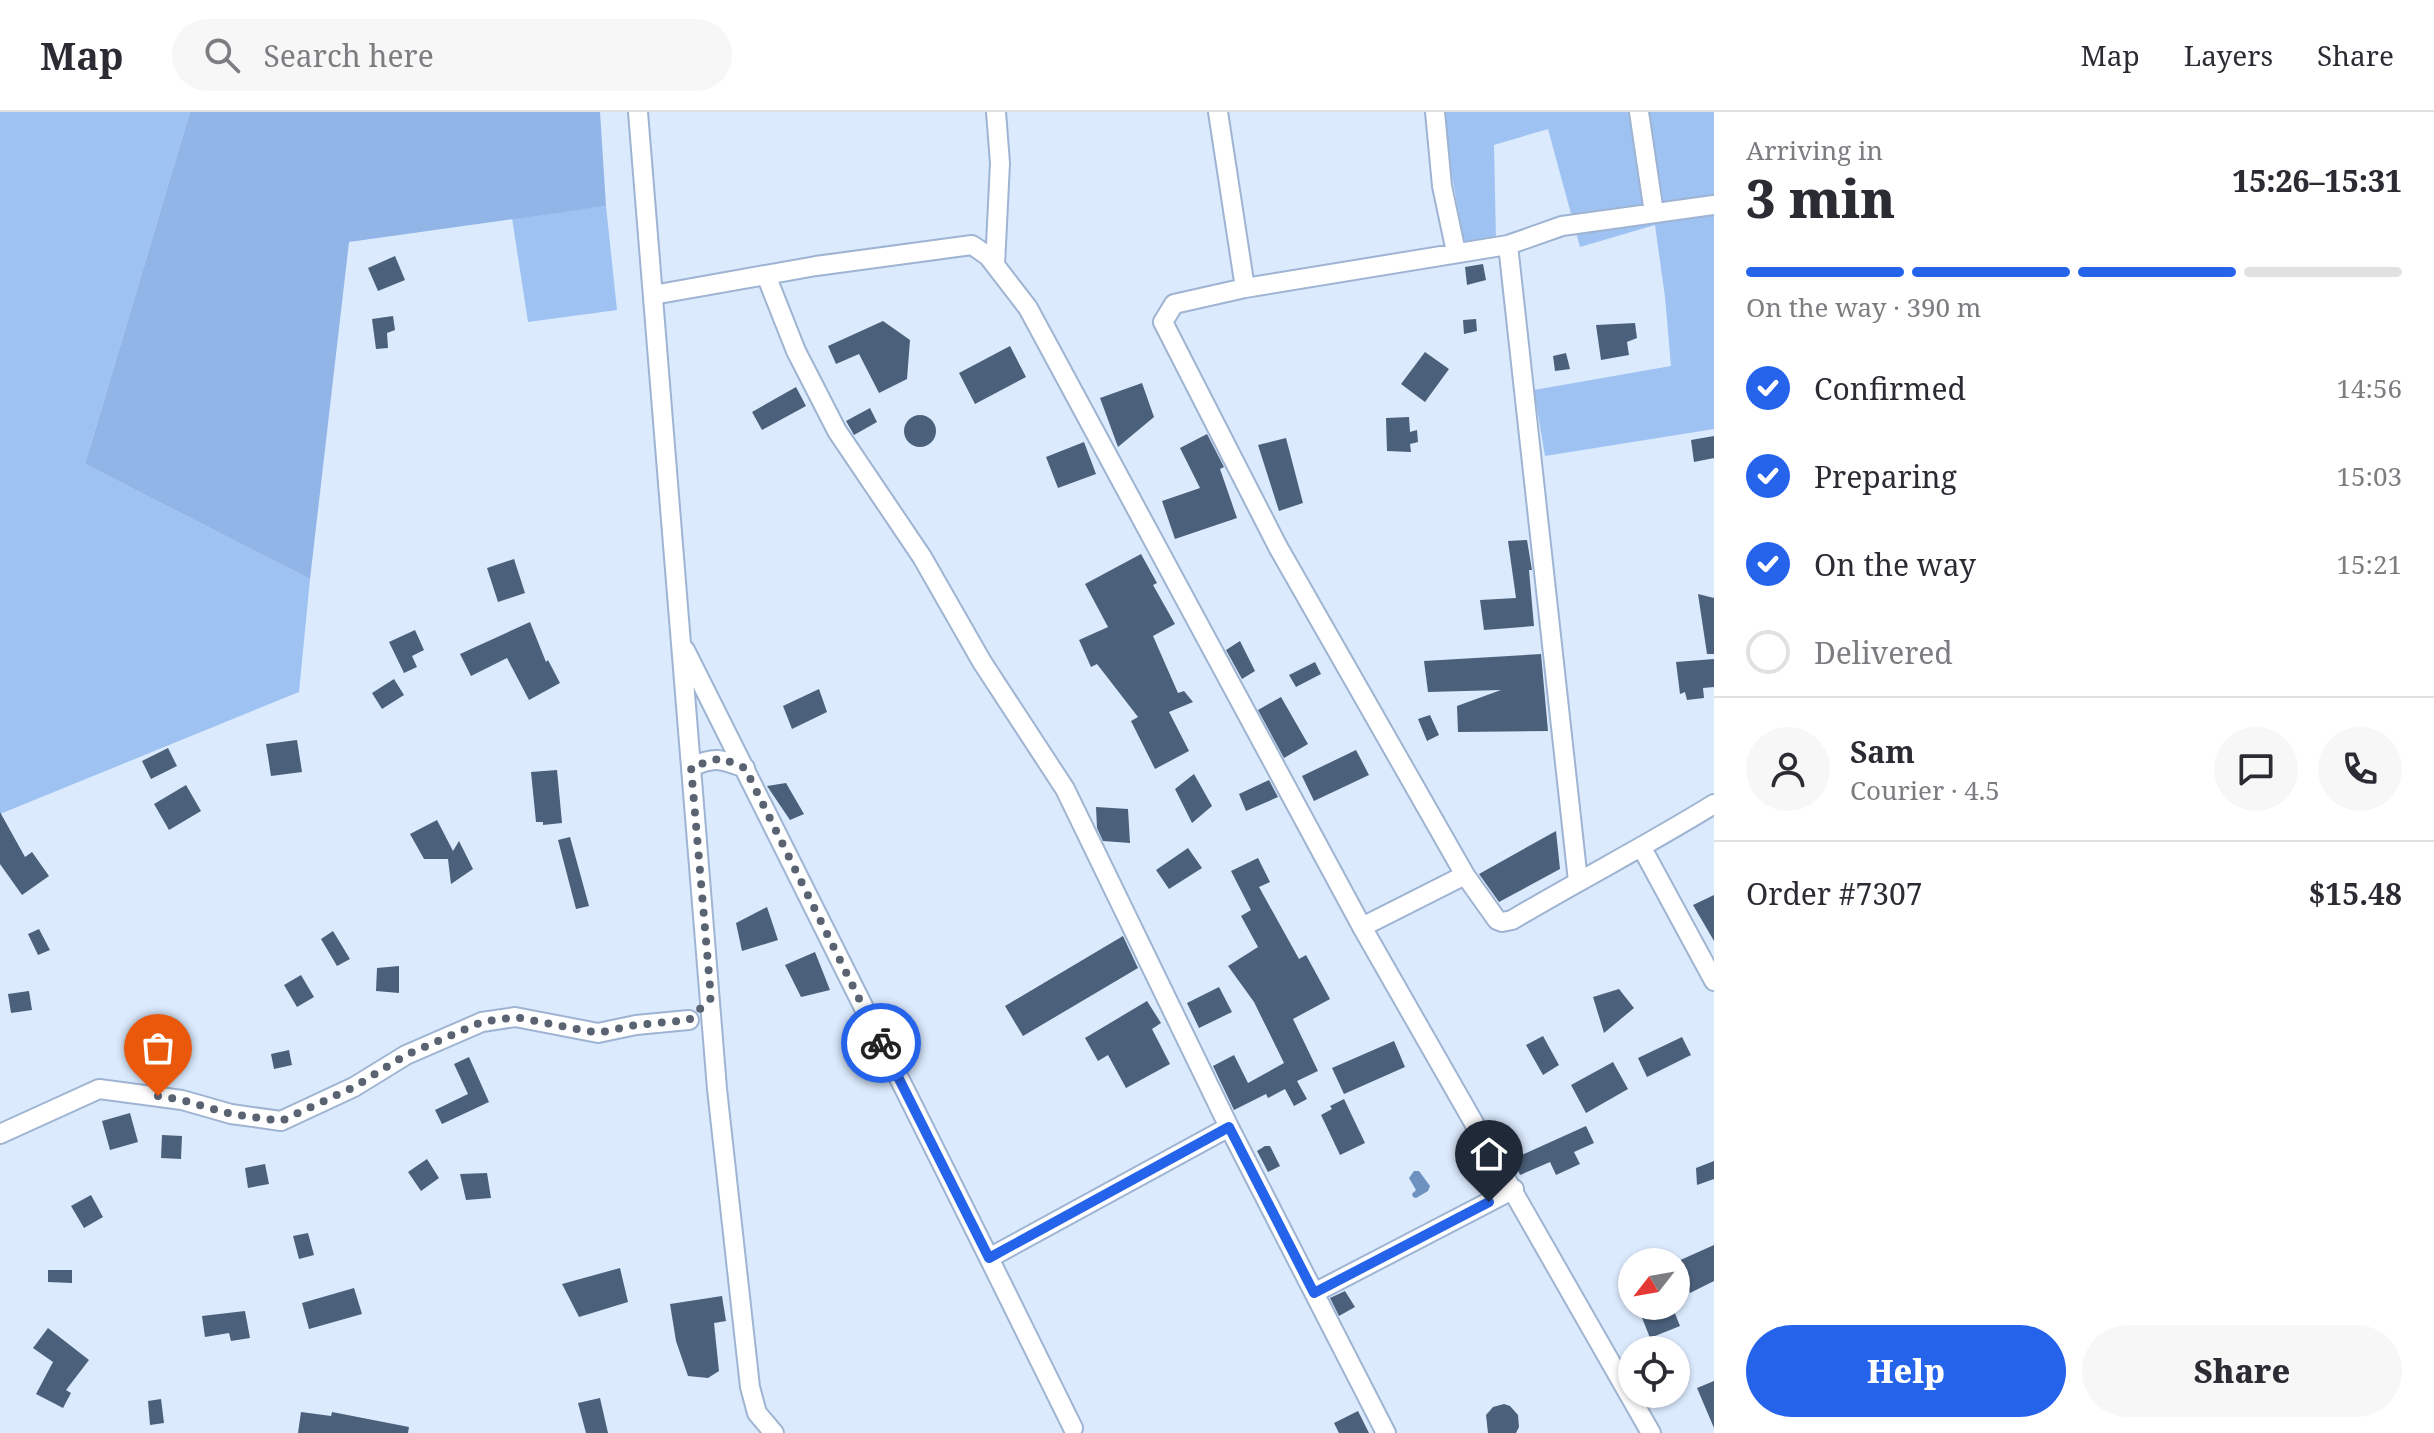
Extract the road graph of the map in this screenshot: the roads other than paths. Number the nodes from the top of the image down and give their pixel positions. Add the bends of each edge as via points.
1 (638, 112) edge
2 (996, 112) edge
3 (1218, 112) edge
4 (1435, 112) edge
5 (1639, 112) edge
6 (1714, 205) edge
7 (1654, 213) junction
8 (1508, 245) junction
9 (1456, 252) junction
10 (995, 265) junction
11 (766, 275) junction
12 (1245, 288) junction
13 (653, 295) junction
14 (681, 643) junction
15 (691, 767) junction
16 (745, 768) junction
17 (1714, 804) edge
18 (1642, 848) junction
19 (1465, 875) junction
20 (1578, 881) junction
21 (1362, 927) junction
22 (1714, 981) edge
23 (711, 998) junction
24 (689, 1020) junction
25 (714, 1030) junction
26 (1229, 1127) junction
27 (0, 1134) edge
28 (1514, 1189) junction
29 (989, 1258) junction
30 (1314, 1293) junction
31 (1073, 1428) dead end
32 (774, 1433) edge
33 (1386, 1433) edge
34 (1651, 1433) edge

1 - 13 street
2 - 10 street via 1000,163
3 - 12 street
4 - 9 street via 1442,186
5 - 7 street
6 - 7 street
7 - 8 street via 1562,226
8 - 9 street
8 - 20 street
9 - 12 street
10 - 11 street via 972,245
10 - 21 street via 1028,308
11 - 13 street
11 - 26 street via 796,351 837,431 922,557 982,662 1065,789
12 - 19 street via 1174,304 1163,322 1278,547
13 - 14 street
14 - 15 street
14 - 16 street
15 - 16 street via 721,758
15 - 23 street
16 - 29 street
17 - 18 street
18 - 20 street
18 - 22 street
19 - 20 street via 1502,922
19 - 21 street
21 - 28 street
23 - 24 street
23 - 25 street
24 - 25 street
24 - 27 street via 598,1033 515,1017 482,1022 281,1121 99,1089
25 - 32 street via 750,1387 757,1413
26 - 29 street
26 - 30 street
28 - 30 street
28 - 34 street
29 - 31 street
30 - 33 street

